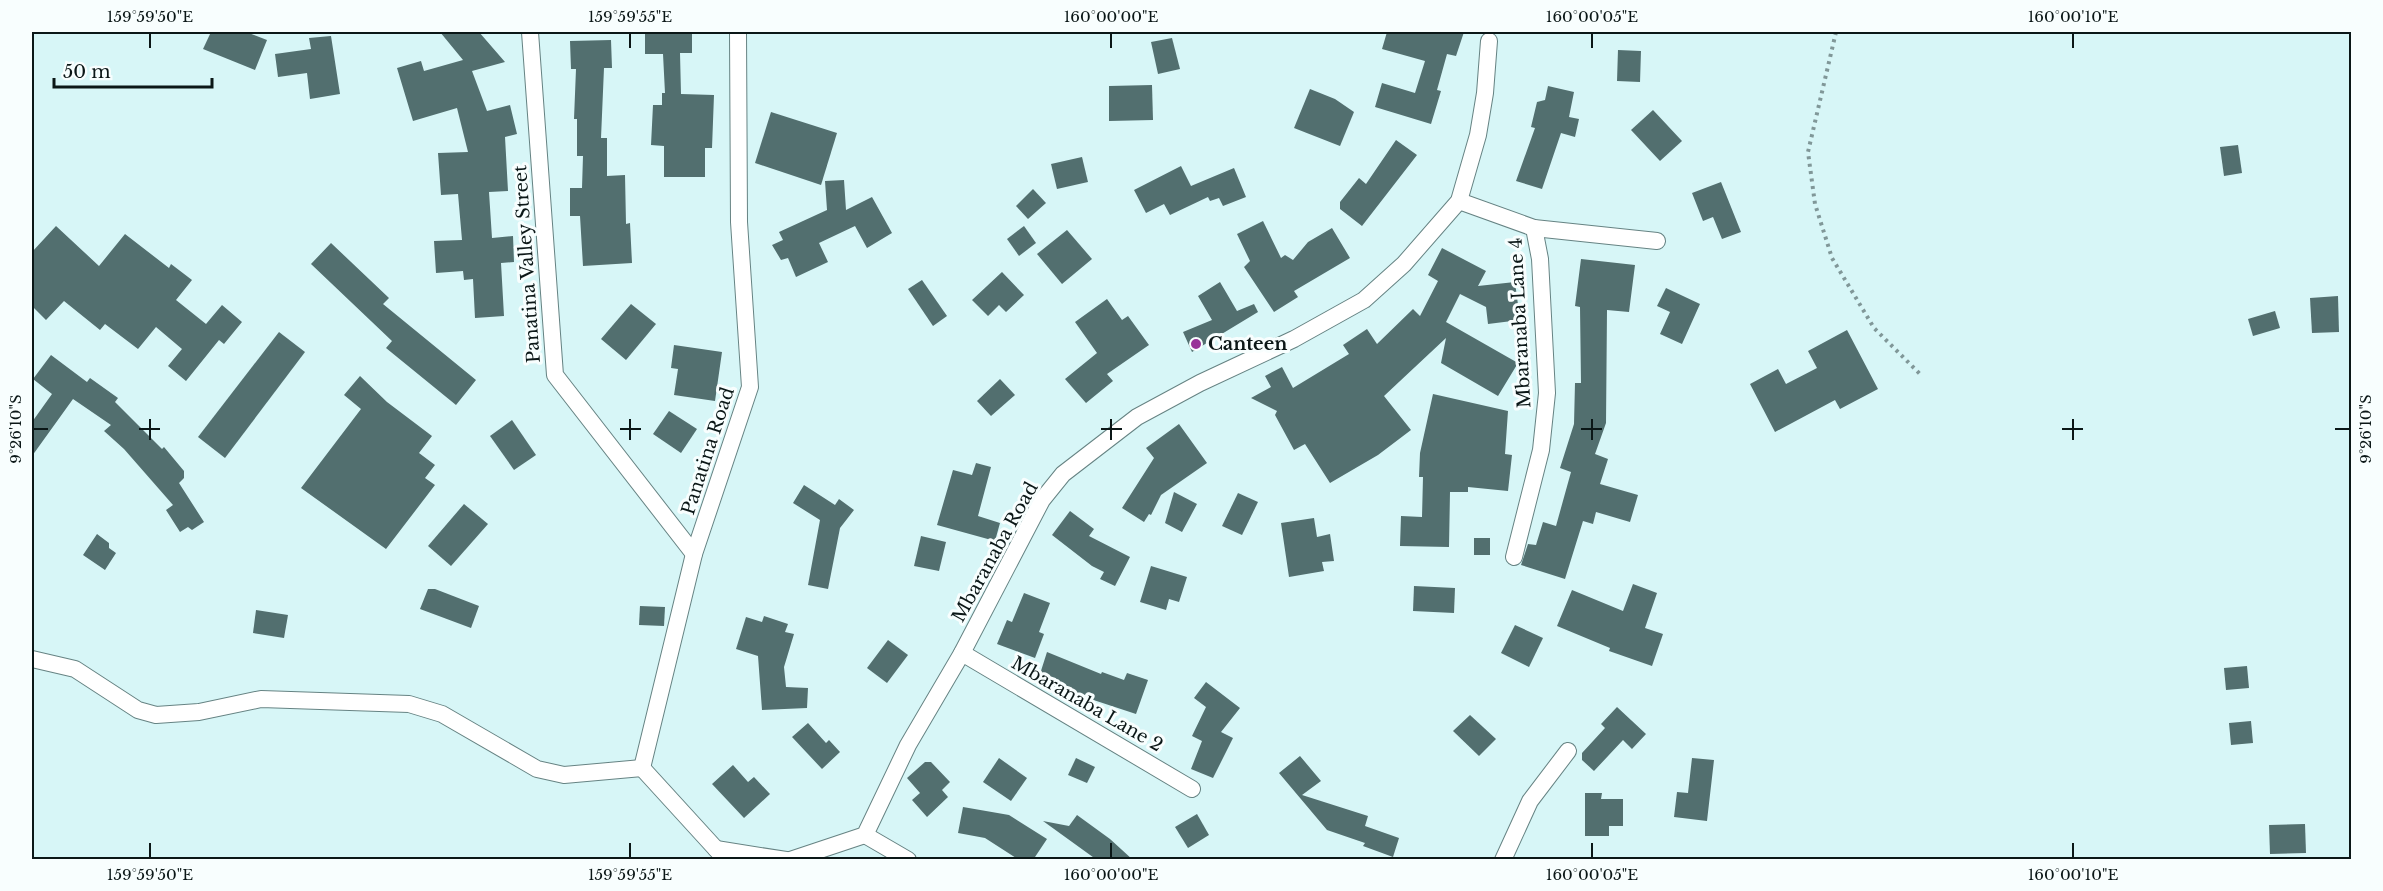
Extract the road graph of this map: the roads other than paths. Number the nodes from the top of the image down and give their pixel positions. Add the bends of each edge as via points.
1 (530, 32) edge
2 (738, 32) edge
3 (1489, 42) dead end
4 (1459, 201) junction
5 (1534, 228) junction
6 (1657, 241) dead end
7 (694, 554) junction
8 (1514, 557) dead end
9 (962, 653) junction
10 (32, 659) edge
11 (1568, 751) dead end
12 (642, 768) junction
13 (1192, 789) dead end
14 (865, 835) junction
15 (721, 854) edge
16 (786, 860) edge
17 (790, 860) edge
18 (908, 860) edge
19 (1503, 860) edge

1 - 7 street, Panatina Valley Street via 555,375
2 - 7 street, Panatina Road via 739,222 750,387
3 - 4 street, Mbaranaba Road via 1478,135
4 - 5 street
4 - 9 street, Mbaranaba Road via 1404,264 1364,300 1137,417 1063,474 1042,500
5 - 6 street
5 - 8 street, Mbaranaba Lane 4 via 1540,259 1547,393 1541,450
7 - 12 street, Panatina Road
9 - 13 street, Mbaranaba Lane 2
9 - 14 street, Mbaranaba Road via 908,745
10 - 12 street via 75,669 138,710 156,715 261,699 409,704 442,714 537,769 564,775
11 - 19 street via 1530,801
12 - 15 street
14 - 17 street
14 - 18 street
15 - 16 street

